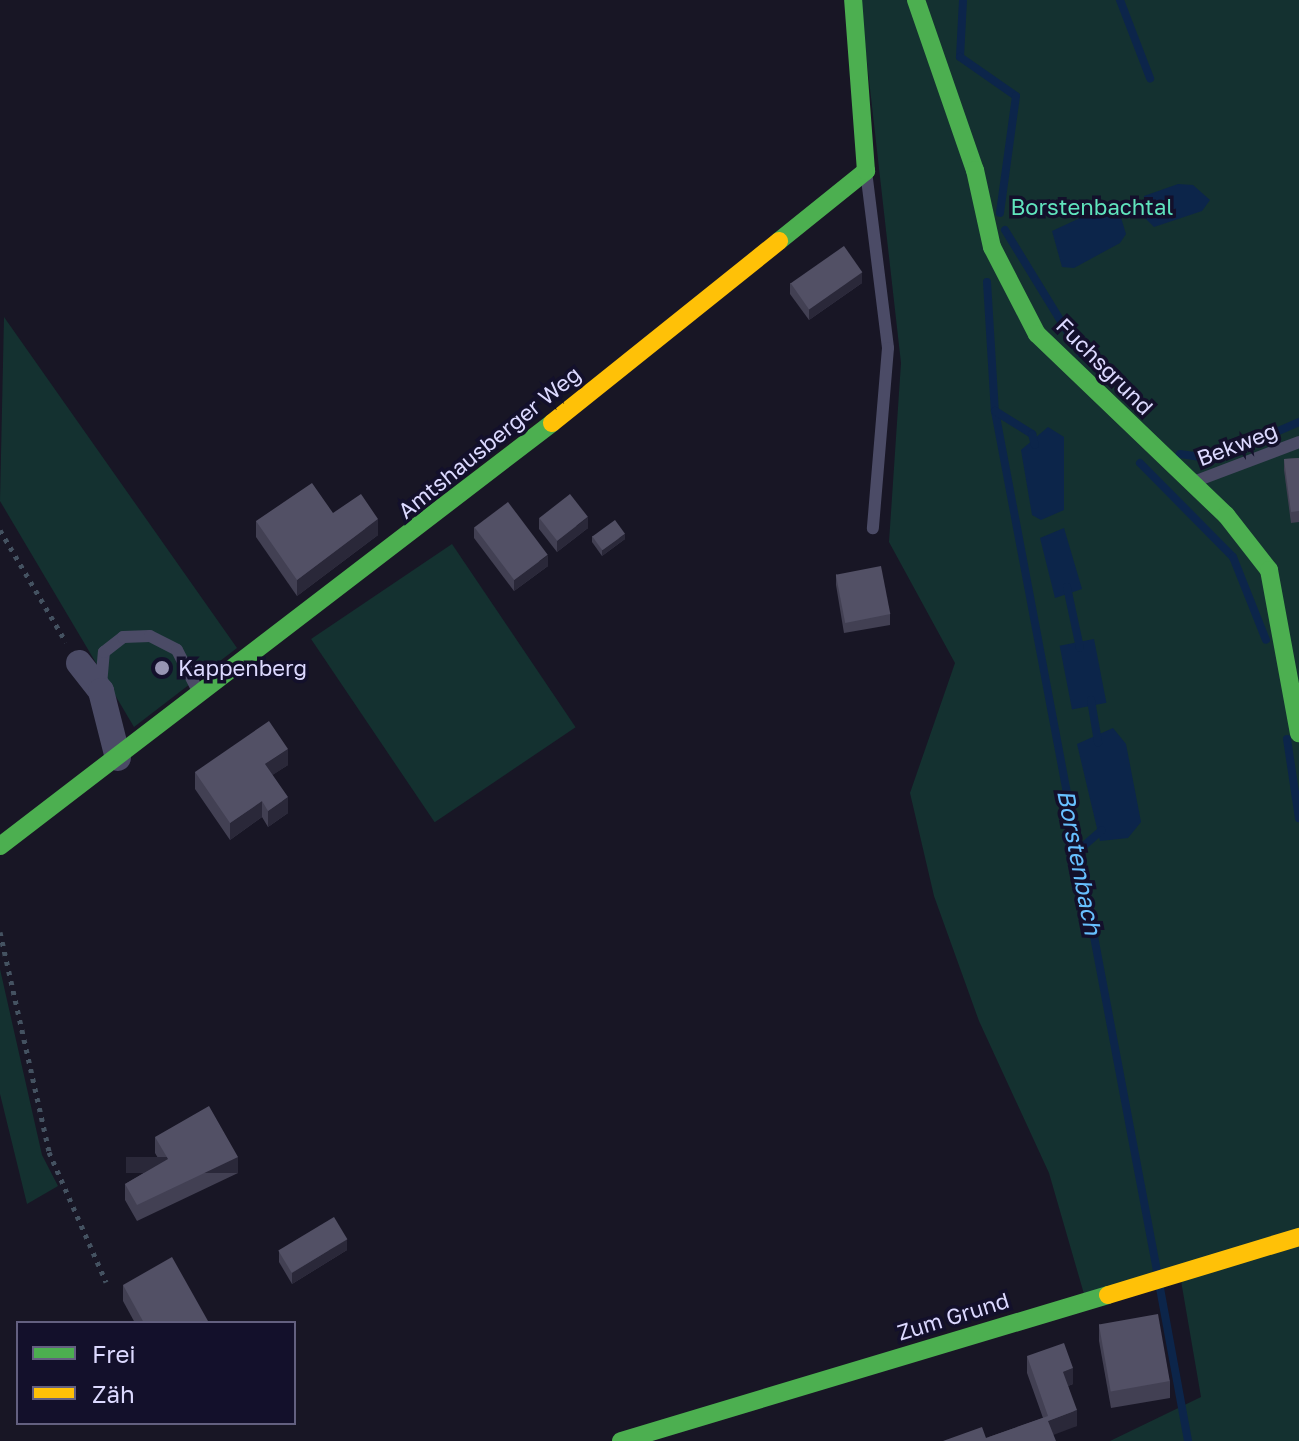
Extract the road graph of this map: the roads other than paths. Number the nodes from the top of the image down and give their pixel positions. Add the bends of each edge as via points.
1 (853, 0) edge
2 (916, 0) edge
3 (866, 171) junction
4 (1299, 442) edge
5 (1189, 483) junction
6 (873, 528) dead end
7 (79, 663) road end
8 (101, 691) junction
9 (199, 694) junction
10 (1299, 733) edge
11 (118, 758) junction
12 (0, 846) edge
13 (1299, 1237) edge
14 (621, 1441) edge

1 - 3 street
2 - 5 street, Fuchsgrund via 975,170 992,247 1037,334
3 - 6 lane via 888,348
3 - 9 street, Amtshausberger Weg via 448,507
4 - 5 lane, Bekweg
5 - 10 street, Fuchsgrund via 1226,515 1269,570
7 - 8 street
8 - 9 lane via 104,652 123,637 150,636 177,650
8 - 11 street
9 - 11 street, Amtshausberger Weg
11 - 12 street, Amtshausberger Weg
13 - 14 street, Zum Grund

